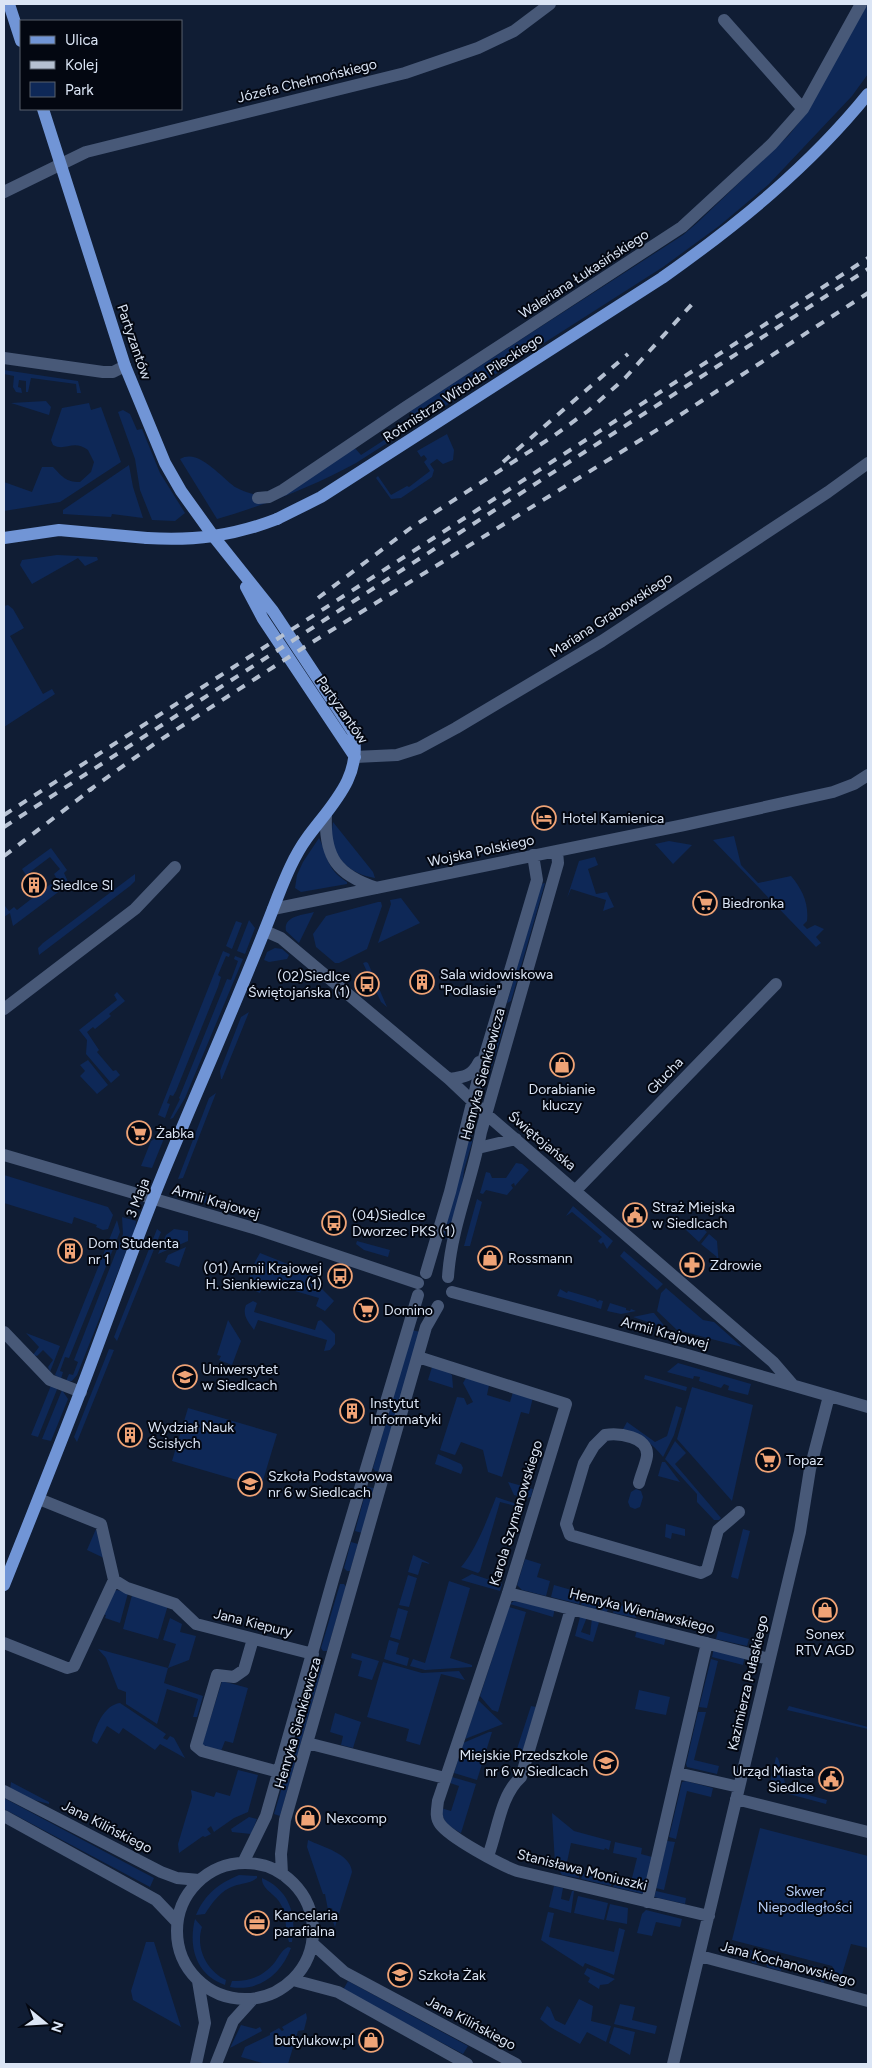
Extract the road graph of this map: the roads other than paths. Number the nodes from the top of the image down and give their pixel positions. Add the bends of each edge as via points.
1 (9, 4) edge
2 (550, 4) edge
3 (861, 4) edge
4 (724, 20) dead end
5 (20, 38) edge
6 (868, 94) edge
7 (803, 109) junction
8 (43, 110) edge
9 (62, 164) junction
10 (4, 192) edge
11 (4, 358) edge
12 (125, 366) junction
13 (868, 463) edge
14 (258, 498) dead end
15 (4, 538) edge
16 (355, 758) junction
17 (868, 775) edge
18 (326, 815) junction
19 (557, 850) junction
20 (533, 855) junction
21 (175, 867) dead end
22 (377, 888) junction
23 (273, 908) junction
24 (265, 931) junction
25 (776, 984) dead end
26 (4, 1009) edge
27 (498, 1010) junction
28 (514, 1015) junction
29 (487, 1046) junction
30 (449, 1080) junction
31 (472, 1100) junction
32 (486, 1114) junction
33 (516, 1139) junction
34 (478, 1148) junction
35 (4, 1155) edge
36 (576, 1190) junction
37 (153, 1200) junction
38 (426, 1273) junction
39 (448, 1277) junction
40 (418, 1289) junction
41 (452, 1292) junction
42 (438, 1306) junction
43 (4, 1332) edge
44 (418, 1358) junction
45 (792, 1384) junction
46 (81, 1392) junction
47 (829, 1396) junction
48 (868, 1407) edge
49 (365, 1475) junction
50 (383, 1479) junction
51 (639, 1483) dead end
52 (39, 1499) junction
53 (739, 1512) dead end
54 (334, 1576) junction
55 (114, 1580) junction
56 (354, 1582) junction
57 (4, 1585) edge
58 (508, 1593) junction
59 (571, 1609) junction
60 (253, 1639) junction
61 (4, 1643) edge
62 (707, 1643) junction
63 (313, 1654) junction
64 (769, 1659) junction
65 (307, 1743) junction
66 (279, 1772) junction
67 (677, 1772) junction
68 (445, 1778) junction
69 (4, 1791) edge
70 (737, 1793) junction
71 (4, 1816) edge
72 (868, 1832) edge
73 (488, 1856) junction
74 (244, 1863) junction
75 (282, 1874) junction
76 (199, 1880) junction
77 (647, 1902) junction
78 (709, 1916) junction
79 (177, 1922) junction
80 (312, 1943) junction
81 (700, 1956) junction
82 (293, 1980) junction
83 (198, 1981) junction
84 (252, 2000) junction
85 (868, 2001) edge
86 (196, 2064) edge
87 (216, 2064) edge
88 (467, 2064) edge
89 (516, 2064) edge
90 (673, 2064) edge

1 - 5 main road
2 - 9 street, Józefa Chełmońskiego via 514,31 478,48 405,73 86,152
3 - 7 street, Waleriana Łukasińskiego
4 - 7 street
6 - 15 main road, Rotmistrza Witolda Pileckiego, bridge via 832,136 793,173 694,255 321,497 244,532 218,537 187,540 59,530
7 - 14 street, Waleriana Łukasińskiego via 772,144 670,236 283,490
8 - 9 main road, Partyzantów
9 - 10 street, Józefa Chełmońskiego
9 - 12 main road, Partyzantów
11 - 12 street via 103,372 113,372
12 - 16 main road, Partyzantów via 165,463 181,491 236,567 263,619
13 - 16 street, Mariana Grabowskiego via 602,641 456,728 419,748 397,755
16 - 18 main road, 3 Maja via 350,779
17 - 19 street, Wojska Polskiego via 833,792
18 - 22 street via 328,853 338,867 360,882
18 - 23 main road, 3 Maja via 296,854
19 - 20 street, Wojska Polskiego
19 - 28 street, Henryka Sienkiewicza via 558,863
20 - 22 street, Wojska Polskiego
20 - 27 street, Henryka Sienkiewicza via 537,880
21 - 26 street via 135,909
22 - 23 street, Wojska Polskiego
23 - 24 main road, 3 Maja
24 - 30 street, Świętojańska via 281,938
24 - 37 main road, 3 Maja
25 - 36 street, Głucha
27 - 28 street
27 - 29 street, Henryka Sienkiewicza
28 - 32 street, Henryka Sienkiewicza
29 - 30 street via 472,1074
29 - 31 street, Henryka Sienkiewicza
30 - 31 street, Świętojańska
31 - 32 street, Świętojańska
31 - 38 street, Henryka Sienkiewicza
32 - 33 street, Świętojańska
32 - 34 street, Henryka Sienkiewicza
33 - 34 street
33 - 36 street, Świętojańska
34 - 39 street, Henryka Sienkiewicza via 451,1253
35 - 37 street, Armii Krajowej
36 - 45 street, Świętojańska via 773,1362
37 - 40 street, Armii Krajowej via 260,1230
37 - 46 main road, 3 Maja
38 - 39 street via 438,1271
38 - 40 street
39 - 41 street
40 - 42 street via 428,1306
40 - 49 street, Henryka Sienkiewicza
41 - 42 street via 448,1301
41 - 45 street, Armii Krajowej
42 - 44 street, Henryka Sienkiewicza via 426,1327
43 - 46 street via 50,1380
44 - 50 street, Henryka Sienkiewicza
44 - 58 street, Karola Szymanowskiego via 566,1404
45 - 47 street, Armii Krajowej
46 - 52 main road, 3 Maja
47 - 48 street, Armii Krajowej
47 - 64 street, Kazimierza Pułaskiego
49 - 50 street
49 - 54 street, Henryka Sienkiewicza
50 - 56 street, Henryka Sienkiewicza
51 - 53 street via 647,1455 644,1447 628,1435 605,1435 584,1462 566,1524 570,1535 701,1574 707,1570 718,1530
52 - 55 street via 101,1524
52 - 57 main road, 3 Maja
54 - 56 street
54 - 63 street, Henryka Sienkiewicza
55 - 60 street, Jana Kiepury via 127,1588 175,1604 196,1624
55 - 61 street via 74,1666 67,1668
56 - 65 street, Henryka Sienkiewicza
58 - 59 street, Henryka Wieniawskiego
58 - 68 street, Karola Szymanowskiego
59 - 62 street, Henryka Wieniawskiego
59 - 73 street via 521,1777 510,1788
60 - 63 street, Jana Kiepury
60 - 66 street via 244,1670 234,1677 217,1675 196,1746 202,1751
62 - 64 street, Henryka Wieniawskiego
62 - 67 street
63 - 66 street, Henryka Sienkiewicza
64 - 70 street, Kazimierza Pułaskiego
65 - 68 street
65 - 75 street, Henryka Sienkiewicza via 285,1820
66 - 74 street, Henryka Sienkiewicza via 266,1816
67 - 70 street
67 - 77 street
68 - 73 street, Stanisława Moniuszki via 436,1815 440,1824
69 - 76 street, Jana Kilińskiego via 161,1872 182,1880
70 - 72 street
70 - 78 street, Kazimierza Pułaskiego
71 - 79 street via 156,1900
73 - 77 street, Stanisława Moniuszki via 517,1871
74 - 75 street via 262,1865
74 - 76 street via 227,1865
75 - 80 street via 297,1887 308,1904 313,1924
76 - 79 street via 184,1898
77 - 78 street, Stanisława Moniuszki
78 - 81 street, Kazimierza Pułaskiego
79 - 83 street via 180,1954
80 - 82 street via 305,1964
80 - 89 street, Jana Kilińskiego via 344,1972
81 - 85 street, Jana Kochanowskiego
81 - 90 street, Kazimierza Pułaskiego
82 - 84 street via 281,1990
82 - 88 street via 338,1992
83 - 84 street via 225,1997
83 - 86 street via 205,2023
84 - 87 street via 233,2021

